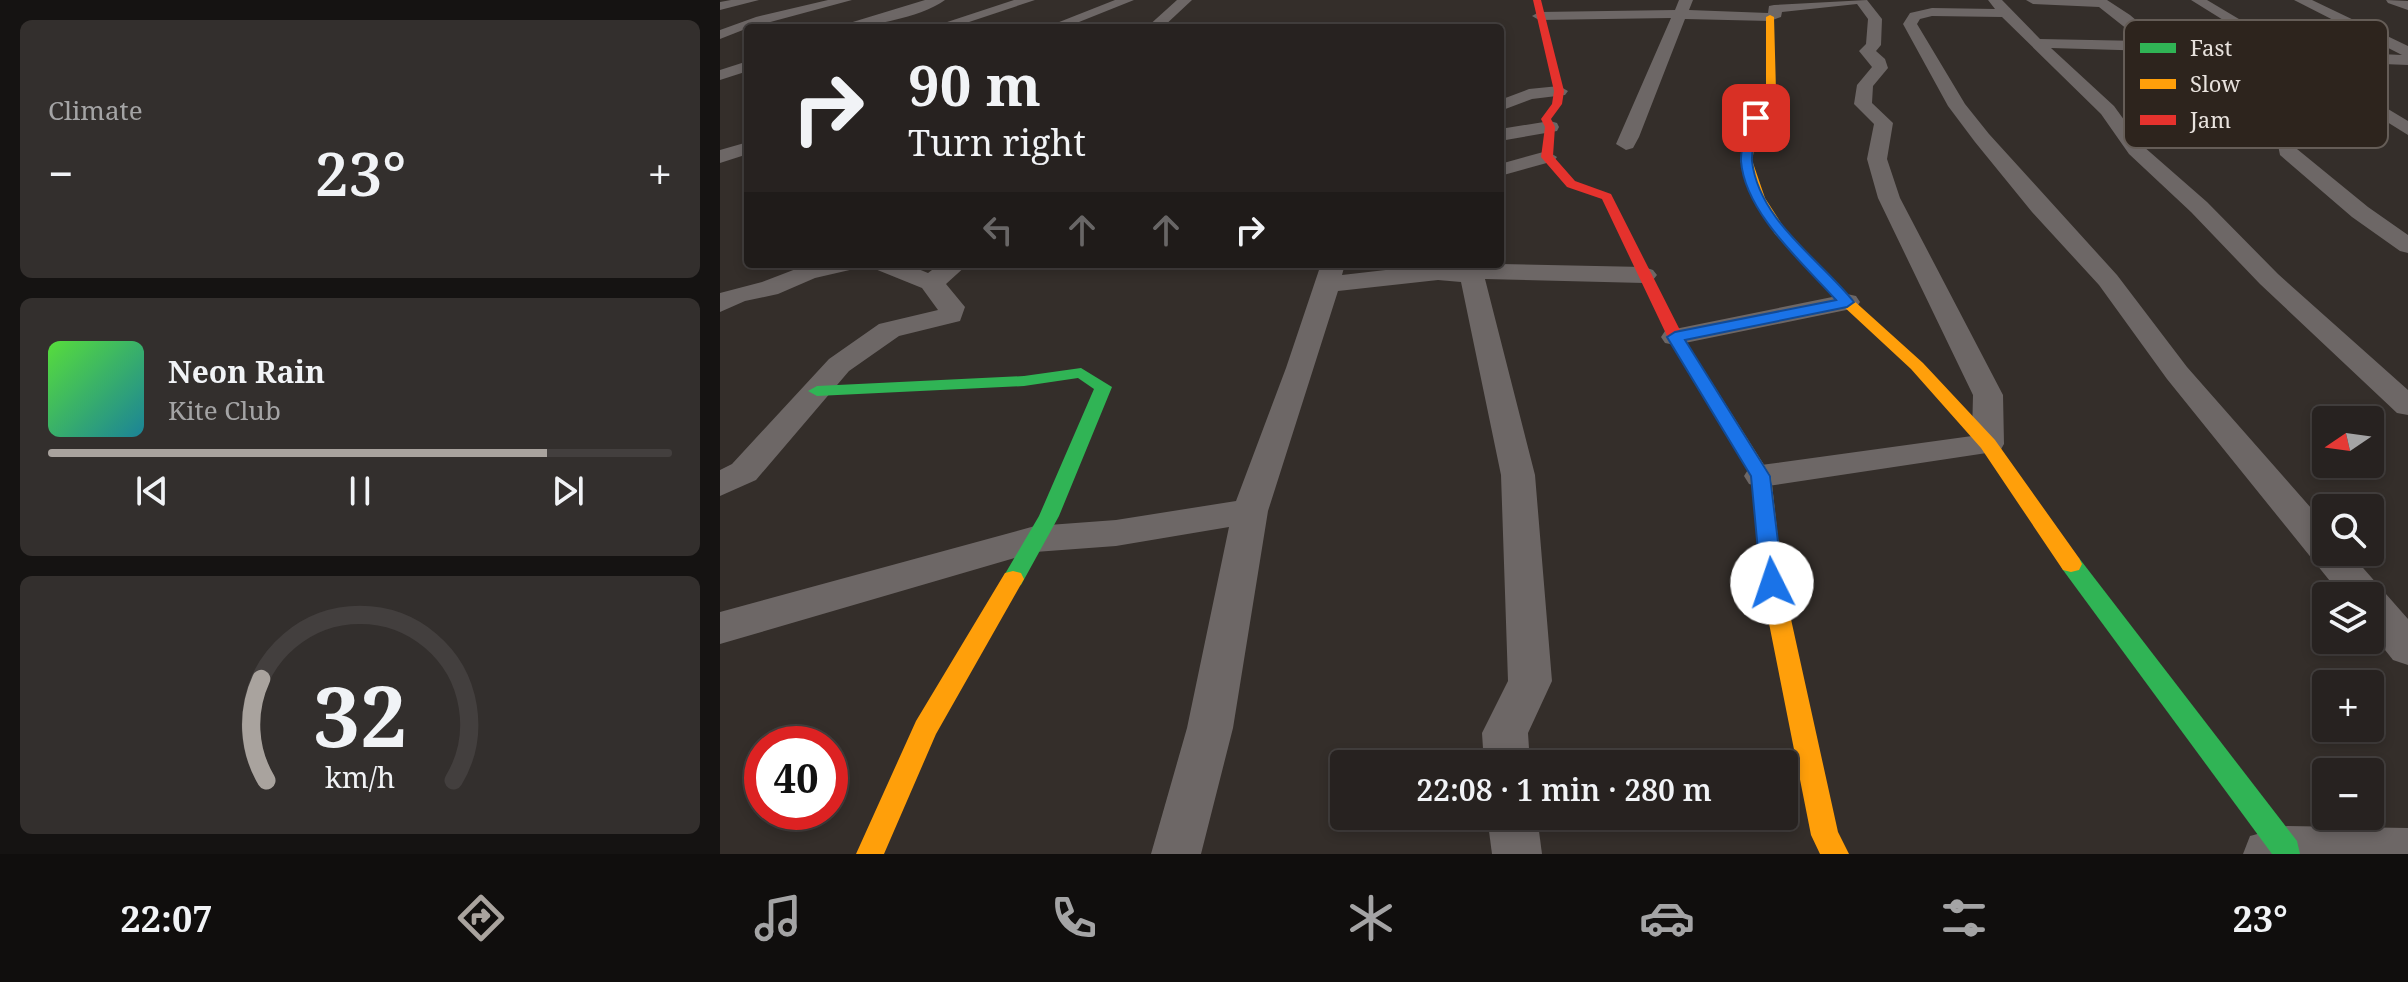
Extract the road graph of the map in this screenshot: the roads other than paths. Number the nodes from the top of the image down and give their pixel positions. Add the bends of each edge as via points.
1 (752, 0) edge
2 (938, 0) edge
3 (1028, 0) edge
4 (1127, 0) edge
5 (1185, 0) edge
6 (1590, 0) edge
7 (1860, 0) edge
8 (2033, 0) edge
9 (2198, 0) edge
10 (2301, 0) edge
11 (2393, 0) edge
12 (2100, 2) edge
13 (848, 3) edge
14 (720, 6) edge
15 (2000, 6) edge
16 (2408, 6) edge
17 (1538, 8) edge
18 (1683, 8) edge
19 (902, 10) junction
20 (1574, 15) junction
21 (778, 16) junction
22 (1770, 17) junction
23 (720, 19) edge
24 (882, 19) junction
25 (2127, 20) edge
26 (2230, 20) edge
27 (2342, 20) edge
28 (951, 23) junction
29 (754, 24) edge
30 (859, 24) edge
31 (948, 24) edge
32 (1062, 24) edge
33 (1158, 24) edge
34 (744, 27) edge
35 (720, 35) edge
36 (2388, 42) edge
37 (2036, 43) junction
38 (2124, 45) edge
39 (2408, 52) edge
40 (2388, 59) edge
41 (2408, 60) edge
42 (744, 67) edge
43 (720, 75) edge
44 (1559, 91) junction
45 (1504, 93) edge
46 (1529, 94) junction
47 (1504, 104) edge
48 (2388, 117) edge
49 (1550, 127) junction
50 (2408, 129) edge
51 (2124, 133) edge
52 (1504, 134) edge
53 (1626, 144) dead end
54 (2135, 148) edge
55 (2287, 148) edge
56 (744, 149) edge
57 (1547, 157) junction
58 (720, 158) edge
59 (744, 166) edge
60 (1504, 169) edge
61 (2408, 246) edge
62 (826, 268) edge
63 (894, 268) edge
64 (951, 268) edge
65 (1331, 274) edge
66 (1644, 275) junction
67 (1472, 276) junction
68 (931, 283) junction
69 (1847, 302) junction
70 (720, 304) edge
71 (1675, 337) junction
72 (817, 391) junction
73 (2408, 406) edge
74 (1988, 444) junction
75 (1761, 476) junction
76 (720, 485) edge
77 (1250, 511) junction
78 (2312, 533) edge
79 (1035, 539) junction
80 (2340, 566) edge
81 (2353, 582) edge
82 (2384, 620) edge
83 (720, 628) edge
84 (2408, 648) edge
85 (1506, 750) edge
86 (1514, 830) edge
87 (2277, 852) edge
88 (2408, 853) edge
89 (870, 854) edge
90 (1176, 854) edge
91 (1517, 854) edge
92 (1835, 854) edge

1 - 14 street
2 - 19 street
3 - 28 street
4 - 32 street
5 - 33 street
6 - 20 street
7 - 22 street via 1774,9 1776,14
7 - 74 street via 1875,19 1873,45 1867,51 1880,68 1865,85 1863,104 1884,123 1877,159 1889,198 1988,395
8 - 12 street
9 - 26 street
10 - 27 street
11 - 16 street
12 - 25 street
13 - 19 street
13 - 21 street
15 - 37 street
15 - 78 street via 1932,12 1915,16 1910,24 1957,106 1982,138 2108,280 2177,373
17 - 20 street
17 - 44 street
18 - 20 street
18 - 22 street
18 - 53 street
19 - 24 street
21 - 23 street
21 - 29 street
22 - 69 street via 1771,91 1756,118 1746,160 1759,198 1780,231
24 - 28 street
24 - 30 street
28 - 31 street
34 - 35 street
36 - 39 street
37 - 38 street
37 - 51 street via 2108,110
40 - 41 street
42 - 43 street
44 - 46 street
44 - 49 street via 1546,119
45 - 46 street
46 - 47 street
48 - 50 street
49 - 52 street
49 - 57 street
54 - 73 street
55 - 61 street
56 - 58 street
57 - 60 street
57 - 66 street via 1571,184 1607,197
58 - 59 street
62 - 70 street
63 - 68 street
64 - 68 street
65 - 67 street
65 - 77 street
66 - 67 street via 1483,270
66 - 71 street
67 - 85 street via 1518,475 1530,681 1505,733
68 - 72 street via 952,307 950,315 889,330 839,365
69 - 71 street
69 - 74 street via 1917,366
71 - 75 street
72 - 76 street via 744,472
72 - 79 street via 973,385 1081,373 1103,387
74 - 75 street
74 - 87 street
75 - 92 street via 1772,583 1825,835
77 - 79 street via 1116,533
77 - 90 street via 1210,728
79 - 83 street
79 - 89 street via 925,729
80 - 81 street
82 - 84 street
86 - 91 street
87 - 88 street

